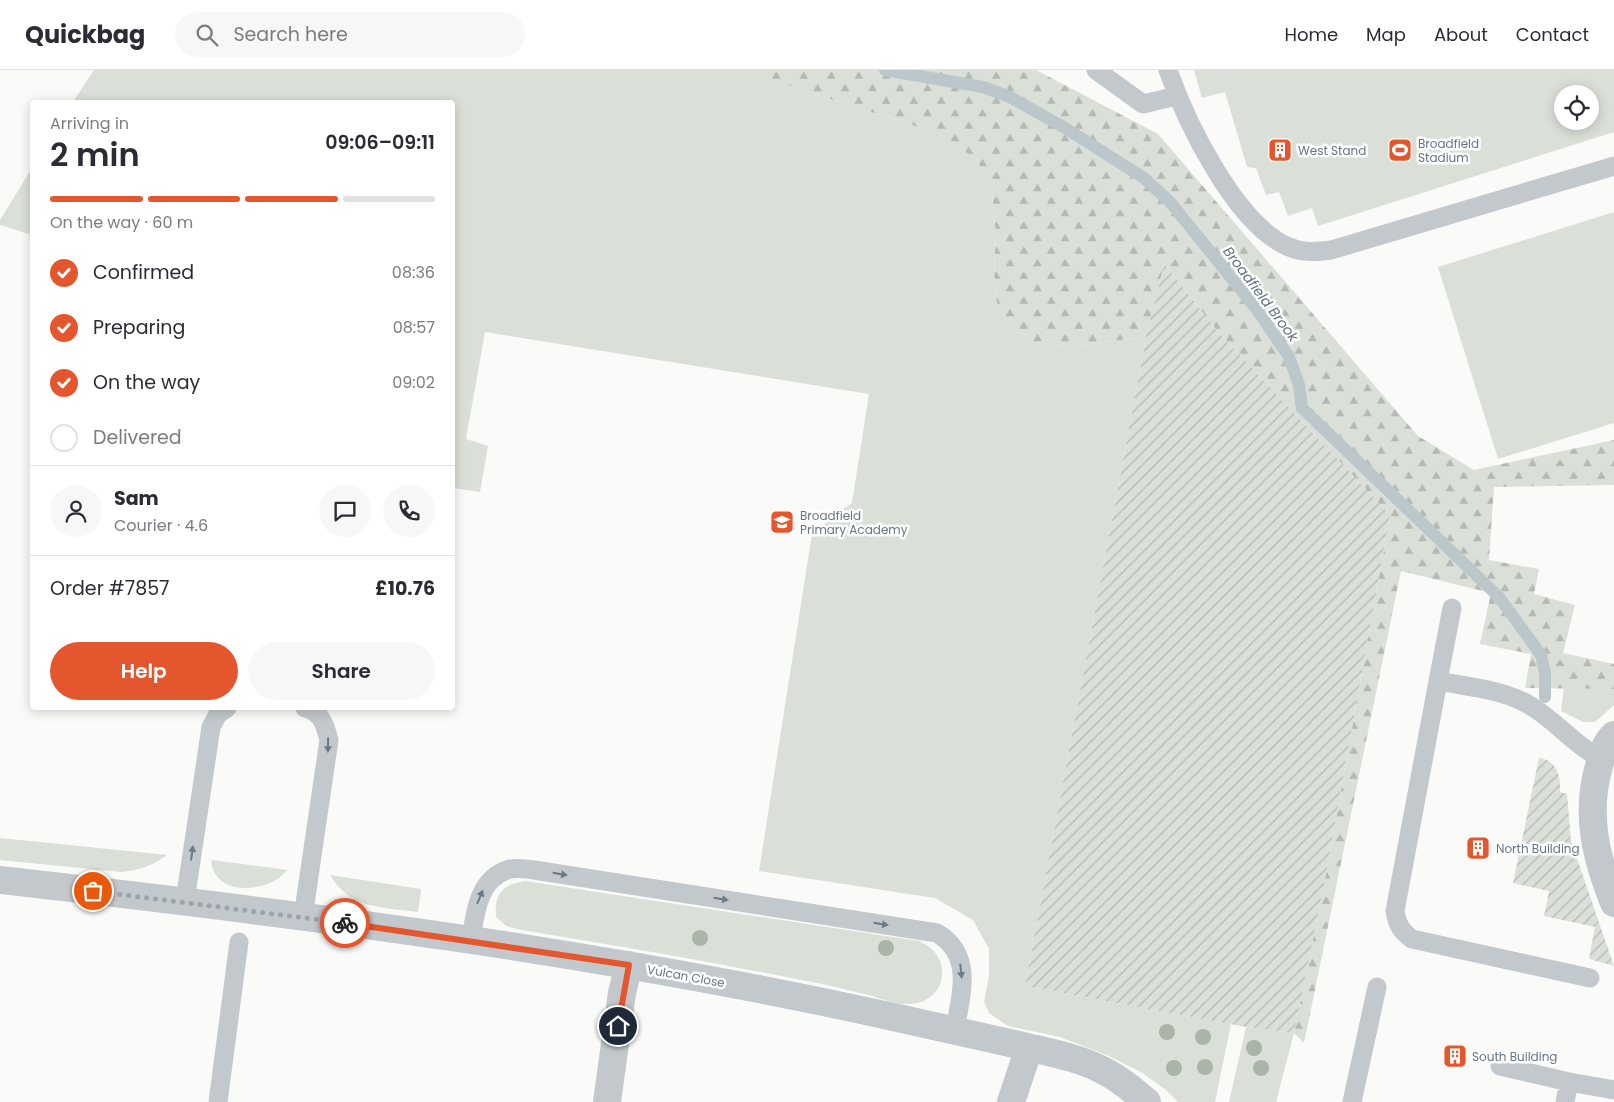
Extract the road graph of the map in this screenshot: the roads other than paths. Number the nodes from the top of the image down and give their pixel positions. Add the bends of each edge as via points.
1 (1096, 70) edge
2 (1168, 70) edge
3 (1177, 96) junction
4 (1614, 166) edge
5 (1452, 608) dead end
6 (1438, 681) junction
7 (224, 710) edge
8 (310, 710) edge
9 (1614, 735) edge
10 (1601, 759) junction
11 (0, 880) edge
12 (185, 901) junction
13 (1614, 902) edge
14 (303, 917) junction
15 (471, 940) junction
16 (239, 942) dead end
17 (629, 965) junction
18 (1590, 978) dead end
19 (1377, 987) dead end
20 (955, 1030) junction
21 (1029, 1048) junction
22 (1500, 1066) dead end
23 (1569, 1082) junction
24 (1614, 1090) edge
25 (218, 1102) edge
26 (607, 1102) edge
27 (1011, 1102) edge
28 (1147, 1102) edge
29 (1352, 1102) edge
30 (1565, 1102) edge

1 - 3 lane via 1143,104
2 - 3 lane
3 - 4 lane via 1220,179 1240,206 1275,240 1290,248 1309,252 1331,250
5 - 6 lane
6 - 10 lane via 1510,696 1531,706 1578,745
6 - 18 lane via 1396,911 1402,932 1423,943
12 -> 7 lane via 211,727
8 -> 14 lane via 319,714 325,722 329,740
9 - 10 street
10 - 13 street via 1595,780 1592,828
11 - 12 street, Vulcan Close
12 - 14 street, Vulcan Close
14 - 15 street, Vulcan Close
15 - 17 street, Vulcan Close
15 -> 20 lane via 482,892 499,874 512,869 936,933 949,940 958,953 962,972
16 - 25 lane
17 - 20 street, Vulcan Close
17 - 26 street
19 - 29 lane
20 - 21 street, Vulcan Close
21 - 27 street
21 - 28 street, Vulcan Close via 1075,1059 1101,1070 1124,1082
22 - 23 lane
23 - 24 lane
23 - 30 lane

